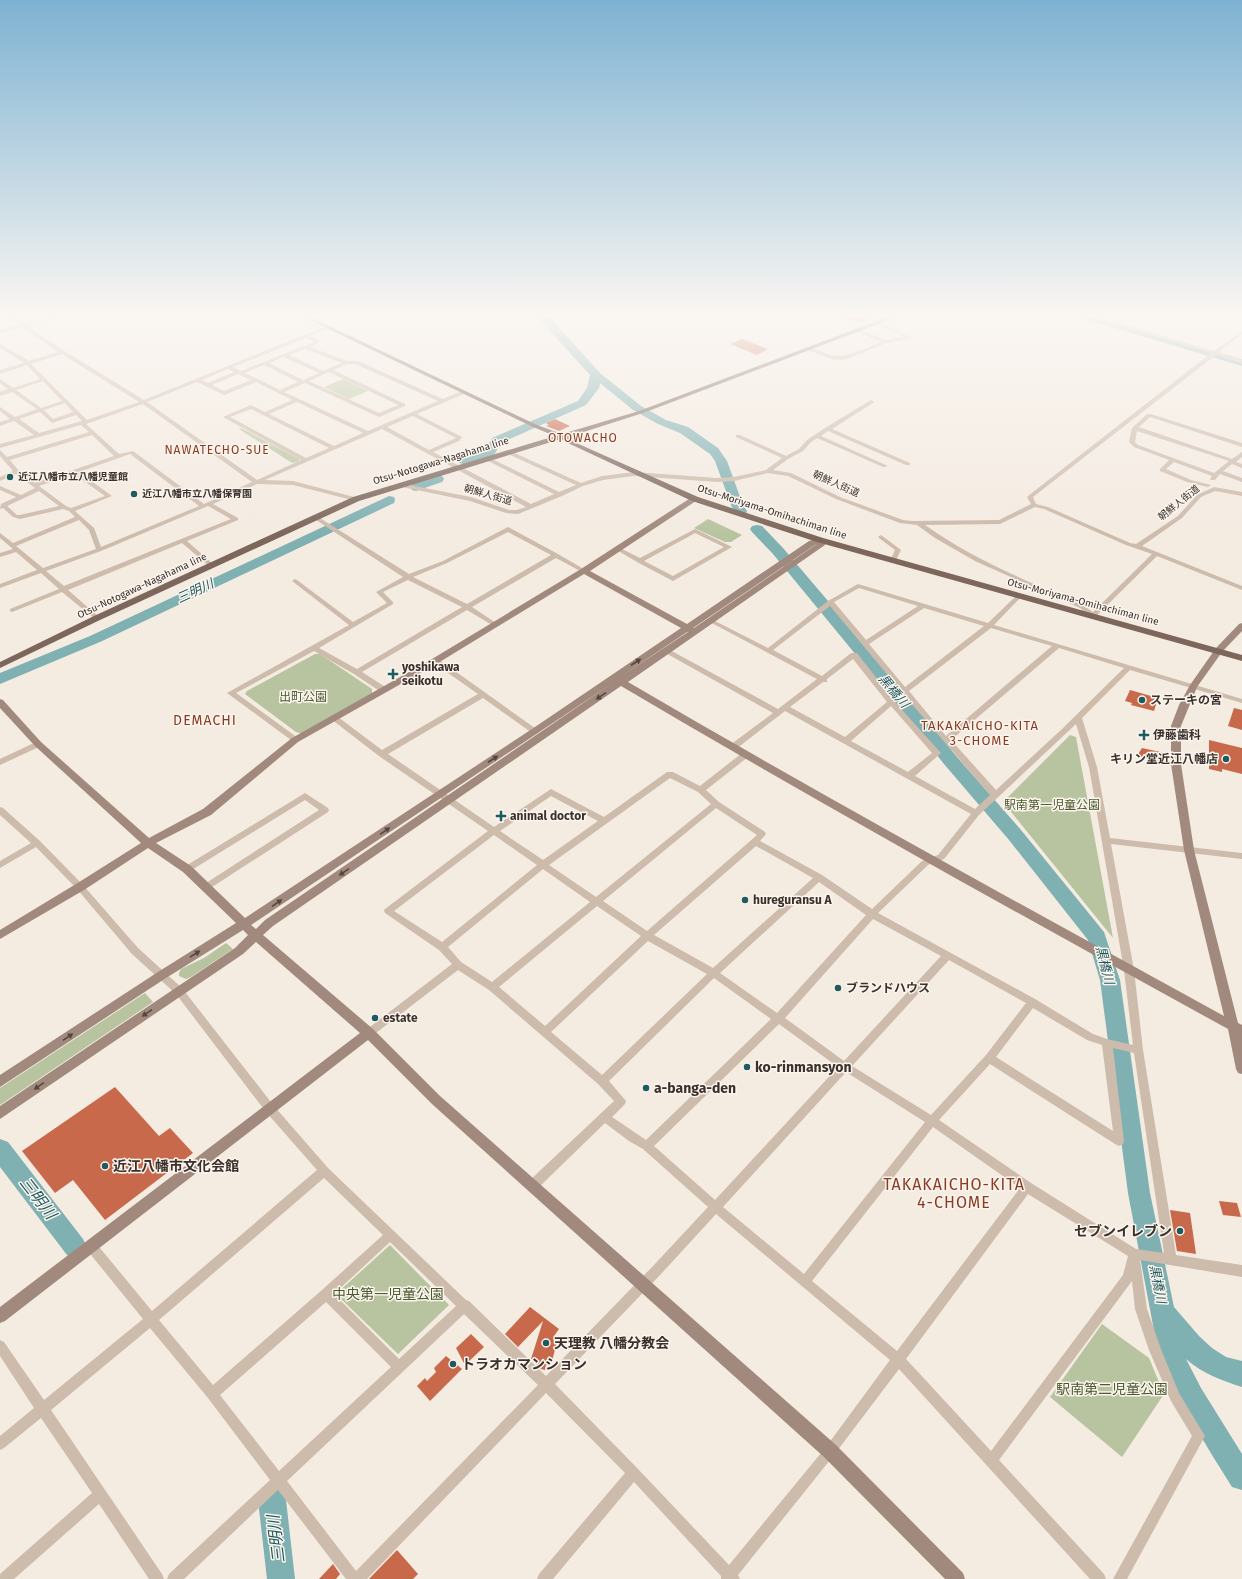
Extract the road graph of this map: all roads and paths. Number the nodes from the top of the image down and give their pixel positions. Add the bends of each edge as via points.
1 (8, 387) edge
2 (22, 387) edge
3 (52, 387) edge
4 (118, 387) edge
5 (181, 387) edge
6 (211, 387) edge
7 (240, 387) edge
8 (269, 387) edge
9 (291, 387) edge
10 (317, 387) edge
11 (361, 387) edge
12 (410, 387) edge
13 (453, 387) edge
14 (710, 387) edge
15 (1172, 387) edge
16 (12, 390) junction
17 (279, 392) junction
18 (464, 392) junction
19 (0, 394) edge
20 (296, 400) junction
21 (66, 401) junction
22 (442, 401) junction
23 (143, 402) junction
24 (871, 402) dead end
25 (0, 409) edge
26 (41, 410) junction
27 (392, 410) junction
28 (77, 413) junction
29 (265, 414) junction
30 (413, 414) junction
31 (405, 417) junction
32 (15, 419) junction
33 (84, 423) junction
34 (0, 424) edge
35 (382, 427) junction
36 (1135, 428) junction
37 (827, 429) junction
38 (92, 434) junction
39 (367, 434) junction
40 (38, 435) junction
41 (562, 436) junction
42 (738, 436) dead end
43 (817, 436) junction
44 (1242, 445) edge
45 (0, 446) edge
46 (333, 448) junction
47 (0, 452) edge
48 (429, 452) junction
49 (508, 452) junction
50 (1241, 455) edge
51 (120, 456) junction
52 (486, 458) junction
53 (786, 458) junction
54 (6, 459) junction
55 (1172, 460) junction
56 (306, 461) junction
57 (1232, 462) junction
58 (908, 464) dead end
59 (885, 466) dead end
60 (1242, 466) edge
61 (457, 467) junction
62 (768, 471) junction
63 (0, 472) edge
64 (17, 472) junction
65 (75, 472) junction
66 (1217, 473) junction
67 (644, 475) junction
68 (0, 479) edge
69 (1242, 480) edge
70 (256, 482) junction
71 (399, 485) junction
72 (581, 485) junction
73 (37, 487) junction
74 (1211, 487) junction
75 (0, 488) edge
76 (1242, 494) edge
77 (560, 495) junction
78 (20, 497) junction
79 (356, 499) junction
80 (695, 500) junction
81 (206, 505) junction
82 (1034, 505) junction
83 (1, 506) edge
84 (64, 507) junction
85 (531, 507) junction
86 (71, 510) junction
87 (315, 517) junction
88 (79, 518) junction
89 (919, 523) junction
90 (0, 535) edge
91 (882, 537) dead end
92 (820, 540) junction
93 (183, 541) junction
94 (1137, 546) junction
95 (14, 548) junction
96 (618, 549) junction
97 (99, 550) junction
98 (1157, 553) junction
99 (0, 555) edge
100 (556, 555) junction
101 (893, 560) junction
102 (639, 561) junction
103 (212, 565) junction
104 (780, 569) junction
105 (42, 571) junction
106 (584, 571) junction
107 (408, 577) junction
108 (295, 581) dead end
109 (0, 586) edge
110 (1242, 588) edge
111 (65, 589) junction
112 (1019, 596) junction
113 (830, 602) junction
114 (924, 606) junction
115 (469, 608) junction
116 (12, 610) dead end
117 (1093, 616) junction
118 (97, 618) junction
119 (711, 621) junction
120 (494, 624) junction
121 (353, 625) junction
122 (990, 625) junction
123 (1242, 626) edge
124 (691, 630) junction
125 (865, 644) junction
126 (1057, 646) junction
127 (314, 648) junction
128 (769, 650) junction
129 (1219, 650) junction
130 (666, 651) junction
131 (1242, 658) edge
132 (435, 661) junction
133 (0, 665) edge
134 (1128, 668) junction
135 (357, 672) junction
136 (617, 680) junction
137 (824, 680) junction
138 (1193, 687) junction
139 (384, 690) junction
140 (906, 692) junction
141 (482, 694) junction
142 (1242, 701) edge
143 (0, 702) edge
144 (891, 702) junction
145 (786, 708) junction
146 (778, 712) junction
147 (1078, 717) junction
148 (335, 719) junction
149 (535, 731) junction
150 (295, 740) junction
151 (847, 740) junction
152 (946, 740) junction
153 (38, 744) junction
154 (734, 748) junction
155 (382, 754) junction
156 (745, 755) junction
157 (0, 762) edge
158 (908, 776) junction
159 (701, 790) junction
160 (440, 794) junction
161 (994, 796) junction
162 (448, 800) junction
163 (716, 804) junction
164 (0, 810) edge
165 (976, 813) junction
166 (604, 821) junction
167 (494, 831) junction
168 (1105, 840) junction
169 (755, 842) junction
170 (37, 843) junction
171 (148, 843) junction
172 (1189, 850) junction
173 (1242, 856) edge
174 (931, 860) junction
175 (544, 864) junction
176 (0, 865) edge
177 (187, 869) junction
178 (819, 877) junction
179 (80, 887) junction
180 (206, 887) junction
181 (596, 901) junction
182 (872, 914) junction
183 (244, 924) junction
184 (0, 935) edge
185 (256, 936) junction
186 (647, 936) junction
187 (442, 946) junction
188 (948, 955) junction
189 (458, 965) junction
190 (1129, 970) junction
191 (714, 973) junction
192 (162, 975) junction
193 (492, 987) junction
194 (179, 991) junction
195 (1032, 1002) junction
196 (779, 1018) junction
197 (1238, 1029) edge
198 (545, 1032) junction
199 (369, 1033) junction
200 (1107, 1043) junction
201 (1138, 1050) junction
202 (989, 1058) junction
203 (844, 1066) junction
204 (1242, 1069) edge
205 (602, 1080) junction
206 (0, 1082) edge
207 (270, 1108) junction
208 (0, 1113) edge
209 (604, 1117) junction
210 (932, 1121) junction
211 (647, 1146) junction
212 (324, 1171) junction
213 (532, 1186) junction
214 (1027, 1187) junction
215 (715, 1208) junction
216 (390, 1235) junction
217 (91, 1246) junction
218 (1134, 1254) junction
219 (1171, 1260) junction
220 (1242, 1271) edge
221 (805, 1281) junction
222 (642, 1284) junction
223 (326, 1294) junction
224 (465, 1305) junction
225 (0, 1316) edge
226 (152, 1319) junction
227 (0, 1346) edge
228 (898, 1359) junction
229 (399, 1367) junction
230 (547, 1385) junction
231 (212, 1394) junction
232 (43, 1409) junction
233 (0, 1444) edge
234 (830, 1451) junction
235 (991, 1461) junction
236 (634, 1473) junction
237 (279, 1480) junction
238 (100, 1494) junction
239 (730, 1578) edge
240 (4, 1579) edge
241 (157, 1579) edge
242 (174, 1579) edge
243 (354, 1579) edge
244 (358, 1579) edge
245 (544, 1579) edge
246 (957, 1579) edge
247 (1099, 1579) edge
248 (1120, 1579) edge

1 - 16 street
2 - 16 street
3 - 21 street
4 - 23 street
5 - 23 street
6 - 7 street via 224,393
8 - 17 street
9 - 17 street
10 - 27 street via 379,415
11 - 27 street via 404,405
12 - 22 street
13 - 18 main road, Otsu-Moriyama-Omihachiman line
14 - 41 main road, Otsu-Notogawa-Nagahama line via 652,409
15 - 82 street via 1030,497
16 - 19 street
16 - 26 street
17 - 20 street
18 - 22 street
18 - 41 main road, Otsu-Moriyama-Omihachiman line via 531,425
20 - 29 street
20 - 39 street
21 - 26 street
21 - 28 street
22 - 30 street
23 - 33 street
23 - 70 street
24 - 37 street
25 - 32 street
26 - 28 street via 52,421
26 - 32 street
27 - 31 street
28 - 33 street
29 - 46 street
29 - 56 street via 251,407 226,417
30 - 31 street
30 - 48 street via 459,437
31 - 35 street
32 - 34 street
32 - 40 street
33 - 38 street
33 - 40 street
35 - 39 street
35 - 48 street
36 - 44 street via 1149,416
36 - 55 street via 1132,442 1136,446
36 - 57 street
37 - 43 street
37 - 58 street
38 - 51 street
38 - 54 street
39 - 46 street
40 - 45 street
41 - 49 main road, Otsu-Notogawa-Nagahama line
41 - 67 main road, Otsu-Moriyama-Omihachiman line via 572,443
42 - 53 street
43 - 53 street via 801,450
43 - 59 street
46 - 56 street
47 - 54 street
48 - 61 street
49 - 52 main road, Otsu-Notogawa-Nagahama line
49 - 72 street
50 - 57 street
51 - 65 street
51 - 81 street via 131,452
52 - 61 main road, Otsu-Notogawa-Nagahama line
52 - 77 street
53 - 62 street
54 - 64 street
55 - 66 street
55 - 74 street via 1162,470
56 - 70 street
57 - 60 street
57 - 66 street
61 - 71 main road, Otsu-Notogawa-Nagahama line
61 - 85 street
62 - 67 street, 朝鮮人街道 via 717,480
62 - 89 street, 朝鮮人街道 via 789,474 838,498 902,522
63 - 64 street
64 - 68 street
64 - 73 street
65 - 73 street
65 - 86 street via 109,496
66 - 69 street
66 - 74 street
67 - 72 street, 朝鮮人街道 via 602,478
67 - 80 main road, Otsu-Moriyama-Omihachiman line
70 - 79 street via 293,483
70 - 81 street
71 - 79 main road, Otsu-Notogawa-Nagahama line
71 - 85 street, 朝鮮人街道 via 471,499 508,512 518,512
72 - 77 street, 朝鮮人街道
73 - 78 street
73 - 84 street
74 - 76 street, 朝鮮人街道
74 - 94 street, 朝鮮人街道 via 1180,517
75 - 78 street
77 - 85 street, 朝鮮人街道
78 - 83 street
79 - 87 main road, Otsu-Notogawa-Nagahama line
80 - 92 main road, Otsu-Moriyama-Omihachiman line
80 - 96 street
81 - 93 street via 236,519
81 - 97 street
82 - 89 street, 朝鮮人街道 via 1000,522
82 - 94 street
83 - 84 street via 20,517
84 - 86 street
86 - 88 street
87 - 103 main road, Otsu-Notogawa-Nagahama line
87 - 107 street
88 - 95 street
88 - 97 street via 92,529
89 - 117 street via 936,537 996,568 1082,607
90 - 95 street
91 - 101 street via 898,550
92 - 101 main road, Otsu-Moriyama-Omihachiman line
92 - 104 street via 821,546
93 - 103 street
93 - 111 street
94 - 98 street
95 - 99 street
95 - 105 street
96 - 102 street
96 - 106 street
97 - 105 street
98 - 110 street
98 - 117 street
100 - 106 street
100 - 107 street via 508,529 445,562
100 - 115 street
101 - 112 main road, Otsu-Moriyama-Omihachiman line
102 - 102 street via 673,579 728,547 695,531
103 - 118 main road, Otsu-Notogawa-Nagahama line
104 - 119 street
104 - 124 street
105 - 109 street
105 - 111 street
106 - 120 street
106 - 124 street
107 - 115 street
107 - 121 street via 379,592 391,603
108 - 121 street
111 - 116 street
111 - 118 street
112 - 117 main road, Otsu-Moriyama-Omihachiman line
112 - 122 street
113 - 114 street via 858,586
113 - 125 street
113 - 128 street
114 - 122 street
114 - 125 street
115 - 120 street
115 - 135 street
117 - 129 main road, Otsu-Moriyama-Omihachiman line
118 - 133 main road, Otsu-Notogawa-Nagahama line
119 - 124 street
119 - 128 street
120 - 132 street
121 - 127 street
122 - 126 street
122 - 140 street
123 - 129 street
124 - 130 street
136 -> 124 street
125 - 140 street
126 - 134 street
126 - 152 street
127 - 135 street
127 - 150 street via 231,693
128 - 137 street
129 - 131 main road, Otsu-Moriyama-Omihachiman line
129 - 138 street
130 - 136 street
130 - 146 street
132 - 139 street
132 - 141 street
134 - 138 street
134 - 147 street
135 - 139 street
136 - 149 street
136 - 154 street
136 -> 162 street
137 - 144 street via 854,655
137 - 145 street
138 - 142 street
138 - 172 street via 1176,726 1176,764
139 - 148 street
140 - 144 street
140 - 152 street
141 - 149 street
141 - 155 street
143 - 153 street
144 - 151 street
144 - 158 street via 936,753
145 - 146 street
145 - 151 street
146 - 154 street
147 - 161 street
147 - 168 street via 1093,767
148 - 150 street
148 - 155 street
160 -> 149 street
150 - 171 street via 207,812
151 - 158 street
152 - 161 street
153 - 157 street
153 - 171 street
154 - 156 street
155 - 160 street
156 - 159 street
156 - 174 street
158 - 165 street
159 - 163 street
159 - 166 street via 670,774
160 - 162 street
183 -> 160 street
161 - 165 street
162 - 167 street
162 -> 185 street via 269,923
163 - 169 street via 762,834
163 - 181 street
164 - 170 street
165 - 174 street via 941,857
166 - 167 street via 551,792
166 - 175 street
167 - 175 street
167 - 187 street via 388,911
168 - 172 street
168 - 190 street
169 - 178 street
169 - 186 street
170 - 176 street
170 - 179 street
171 - 177 street
171 - 179 street
172 - 173 street
172 - 197 street
174 - 182 street
174 - 190 street
175 - 181 street
175 - 187 street
177 - 180 street
177 - 180 street via 305,796 325,810
178 - 182 street
178 - 191 street
179 - 184 street
179 - 192 street via 135,951
180 - 183 street
181 - 186 street
181 - 193 street
182 - 188 street
182 - 196 street
183 - 185 street
192 -> 183 street
185 - 194 street via 239,951
185 - 199 street
186 - 191 street
186 - 198 street
187 - 189 street
188 - 195 street
188 - 203 street
189 - 193 street
189 - 199 street
190 - 197 street
190 - 201 street
191 - 196 street
191 - 205 street
192 - 194 street
206 -> 192 street
193 - 198 street
194 - 207 street
194 -> 208 street
195 - 200 street via 1090,1037
195 - 202 street
196 - 203 street
196 - 211 street
197 - 204 street
198 - 205 street
199 - 207 street
199 - 213 street via 436,1100
200 - 201 street
200 - 202 street via 1119,1141
201 - 219 street
202 - 210 street
203 - 210 street
203 - 215 street
205 - 209 street via 621,1101
207 - 212 street
207 - 217 street
209 - 211 street
209 - 213 street
210 - 214 street
210 - 221 street
211 - 215 street
212 - 216 street
212 - 226 street
213 - 222 street
214 - 218 street
214 - 228 street
215 - 221 street
215 - 222 street
216 - 223 street
216 - 224 street
217 - 225 street
217 - 226 street
218 - 219 street
218 - 235 street via 1128,1277
218 - 248 street via 1141,1309 1155,1350 1175,1397 1199,1436
219 - 220 street
221 - 228 street
222 - 230 street
222 - 234 street
223 - 229 street
223 - 231 street
224 - 229 street
224 - 230 street
226 - 231 street
226 - 232 street
227 - 232 street
228 - 234 street
228 - 235 street
229 - 237 street
230 - 236 street
230 - 244 street
231 - 237 street
232 - 233 street
232 - 238 street
234 - 239 street
234 - 246 street
235 - 247 street
236 - 239 street
236 - 245 street
237 - 242 street
237 - 243 street
238 - 240 street
238 - 241 street

